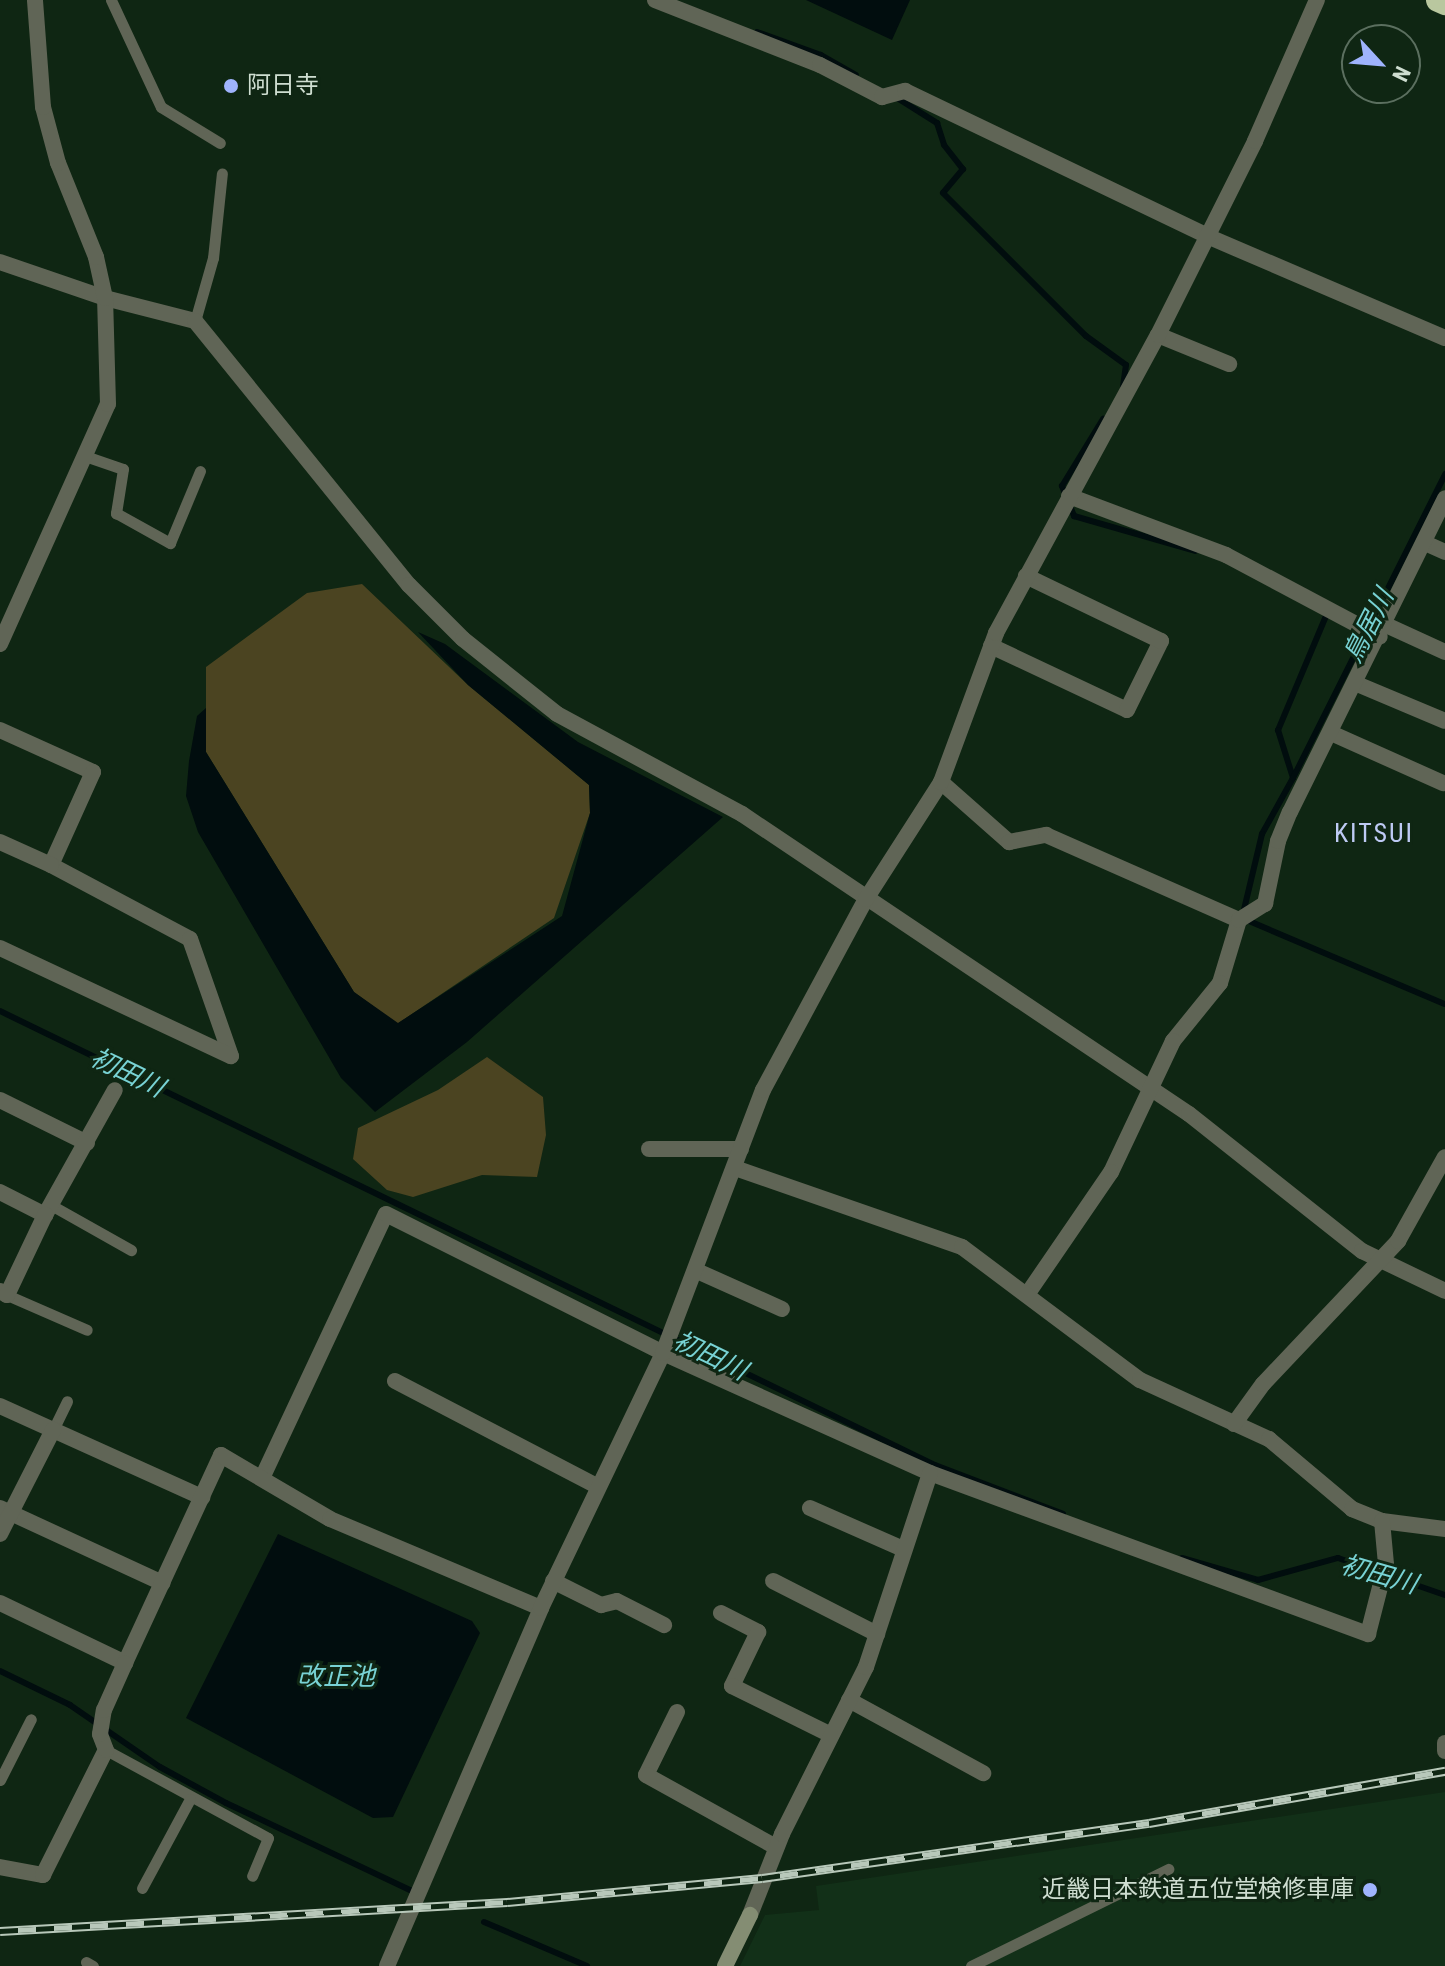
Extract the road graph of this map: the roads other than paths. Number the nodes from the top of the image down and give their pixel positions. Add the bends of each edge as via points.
1 (35, 0) edge
2 (111, 0) edge
3 (655, 0) edge
4 (1317, 0) edge
5 (1438, 0) edge
6 (1445, 3) edge
7 (220, 143) dead end
8 (222, 173) dead end
9 (1207, 236) junction
10 (0, 262) edge
11 (105, 298) junction
12 (195, 321) junction
13 (1158, 335) junction
14 (1445, 338) edge
15 (1229, 364) dead end
16 (85, 456) junction
17 (200, 471) dead end
18 (1445, 498) edge
19 (1067, 501) junction
20 (1425, 543) junction
21 (1445, 552) edge
22 (1026, 576) junction
23 (1383, 631) junction
24 (0, 644) edge
25 (991, 646) junction
26 (1445, 652) edge
27 (1357, 684) junction
28 (1445, 721) edge
29 (0, 730) edge
30 (1331, 733) junction
31 (941, 782) junction
32 (1443, 783) edge
33 (0, 842) edge
34 (51, 865) junction
35 (866, 899) junction
36 (1239, 920) junction
37 (0, 948) edge
38 (1150, 1087) junction
39 (115, 1090) dead end
40 (0, 1100) edge
41 (87, 1143) junction
42 (649, 1149) dead end
43 (741, 1149) junction
44 (1445, 1157) edge
45 (735, 1168) junction
46 (0, 1192) edge
47 (48, 1210) junction
48 (131, 1250) dead end
49 (1378, 1262) junction
50 (697, 1271) junction
51 (1444, 1289) edge
52 (4, 1293) edge
53 (1028, 1293) junction
54 (782, 1309) dead end
55 (87, 1330) dead end
56 (663, 1353) junction
57 (395, 1381) dead end
58 (67, 1401) dead end
59 (0, 1406) edge
60 (1234, 1424) junction
61 (53, 1430) junction
62 (930, 1473) junction
63 (263, 1476) junction
64 (597, 1486) junction
65 (202, 1497) junction
66 (810, 1508) dead end
67 (5, 1510) edge
68 (1382, 1521) junction
69 (1445, 1529) edge
70 (0, 1534) edge
71 (903, 1549) junction
72 (553, 1581) junction
73 (773, 1581) dead end
74 (162, 1583) junction
75 (0, 1603) edge
76 (541, 1608) junction
77 (721, 1613) dead end
78 (664, 1625) dead end
79 (877, 1634) junction
80 (125, 1663) junction
81 (849, 1700) junction
82 (677, 1712) dead end
83 (31, 1719) dead end
84 (831, 1735) junction
85 (103, 1742) junction
86 (1445, 1743) edge
87 (1445, 1751) edge
88 (983, 1773) dead end
89 (0, 1780) edge
90 (190, 1799) junction
91 (776, 1847) junction
92 (0, 1867) edge
93 (1168, 1869) dead end
94 (252, 1876) dead end
95 (142, 1888) dead end
96 (387, 1966) edge
97 (725, 1966) edge
98 (971, 1966) edge

1 - 11 street via 43,107 58,163 96,257
2 - 7 lane via 161,107
3 - 9 street via 820,65 882,97 905,91
4 - 9 street
5 - 6 highway
8 - 12 lane via 213,258
9 - 13 street
9 - 14 street
10 - 11 street
11 - 12 street
11 - 16 street via 108,404
12 - 35 street via 409,585 463,639 557,714 742,814
13 - 15 street
13 - 19 street
16 - 17 lane via 123,469 116,513 170,543
16 - 24 street
18 - 20 street
19 - 22 street
19 - 23 street via 1226,555 1361,627
20 - 21 street
20 - 23 street
22 - 25 street
22 - 25 street via 1161,641 1134,696 1127,710
23 - 26 street
23 - 27 street
25 - 31 street
27 - 28 street
27 - 30 street
29 - 34 street via 93,772
30 - 32 street
30 - 36 street via 1278,841 1265,904
31 - 35 street
31 - 36 street via 1009,842 1046,835
33 - 34 street
34 - 37 street via 190,939 231,1056
35 - 38 street
35 - 43 street via 781,1054
36 - 38 street via 1220,983 1179,1030
38 - 49 street
38 - 53 street via 1111,1172
39 - 41 street
40 - 41 street
41 - 47 street
42 - 43 street
43 - 45 street
44 - 49 street via 1409,1226
45 - 50 street
45 - 53 street via 962,1247
46 - 47 street
47 - 48 lane
47 - 52 street
49 - 51 street
49 - 60 street via 1263,1384
50 - 54 street
50 - 56 street
52 - 55 lane
53 - 60 street via 1140,1380
56 - 62 street
56 - 63 street via 386,1214
56 - 64 street
57 - 64 street
58 - 61 lane
59 - 61 street
60 - 68 street via 1288,1452 1352,1509
61 - 65 street
61 - 67 street
62 - 68 street via 1368,1634 1384,1572
62 - 71 street
63 - 65 street via 221,1455
63 - 76 street via 330,1519
64 - 72 street
65 - 74 street
66 - 71 street
67 - 70 street
67 - 74 street
68 - 69 street
71 - 79 street
72 - 76 street
72 - 78 street via 601,1605 617,1601
73 - 79 street
74 - 80 street
75 - 80 street
76 - 96 street
77 - 84 street via 758,1632 732,1686
79 - 81 street
80 - 85 street via 104,1710
81 - 84 street
81 - 88 street
82 - 91 street via 646,1775
83 - 89 lane
84 - 91 street
85 - 90 lane
85 - 92 street via 43,1875
86 - 87 street
90 - 94 lane via 268,1838
90 - 95 lane
91 - 97 street
93 - 98 lane

